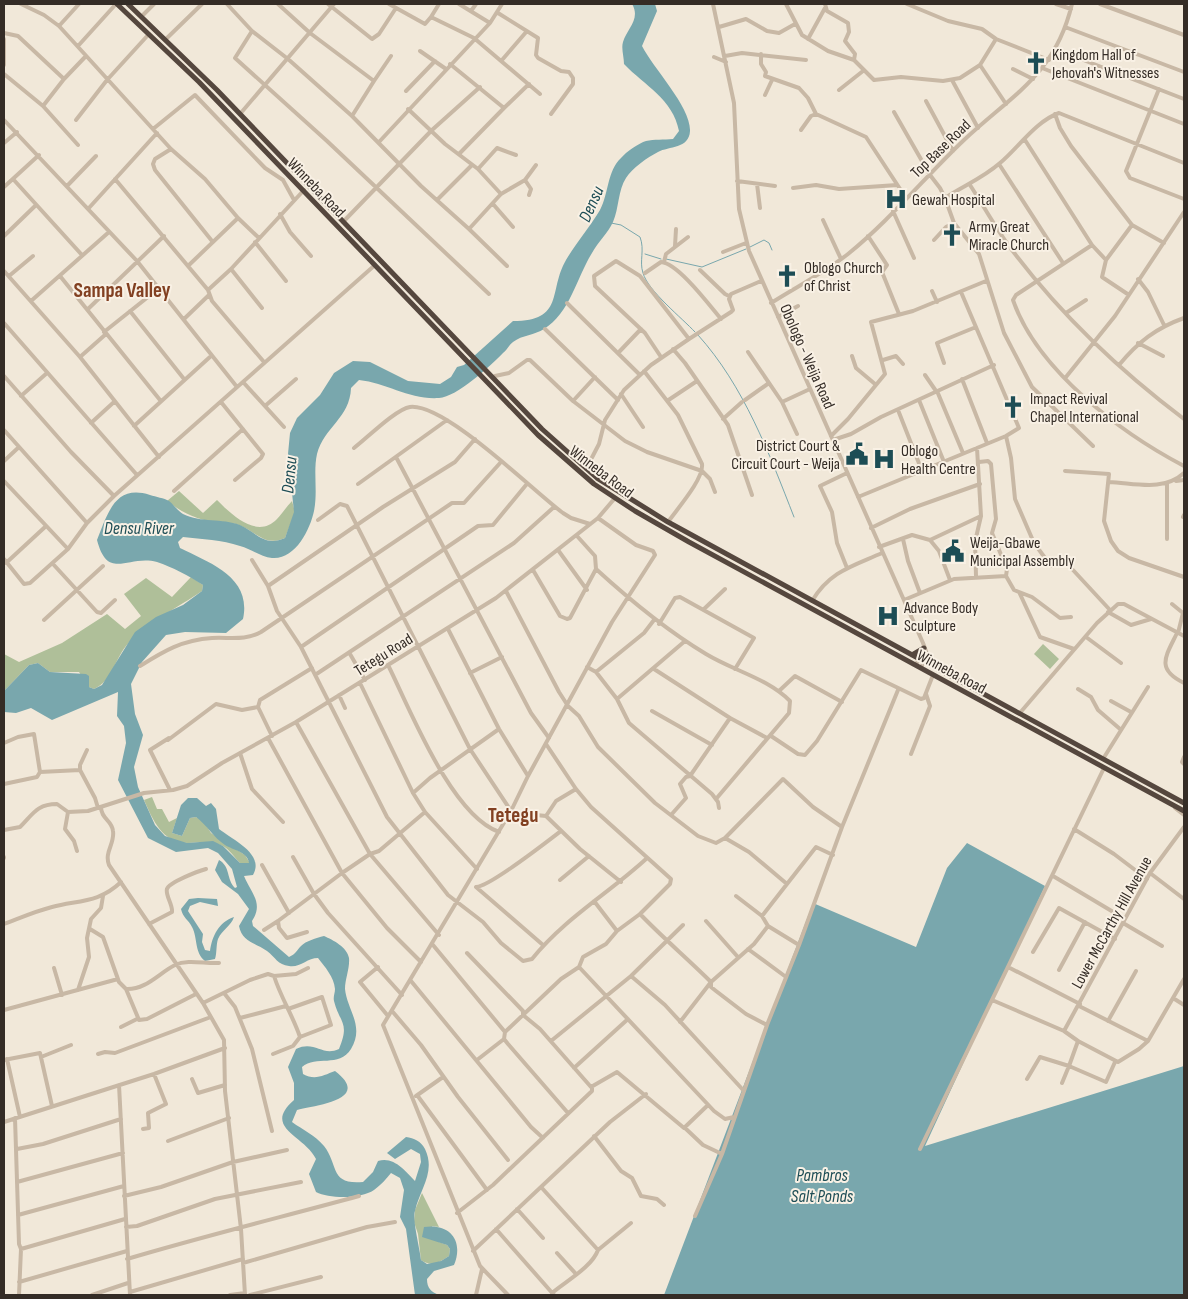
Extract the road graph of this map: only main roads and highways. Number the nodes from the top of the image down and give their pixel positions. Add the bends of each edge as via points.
1 (116, 4) edge
2 (128, 4) edge
3 (266, 152) junction
4 (278, 153) junction
5 (295, 172) junction
6 (286, 173) junction
7 (825, 608) junction
8 (822, 614) junction
9 (924, 646) road end
10 (927, 654) road end
11 (912, 655) junction
12 (934, 668) junction
13 (1069, 740) junction
14 (1068, 748) junction
15 (1184, 802) edge
16 (1184, 811) edge

1 - 3 highway, Winneba Road via 204,87
2 - 4 highway, Winneba Road
3 - 4 highway
3 - 6 highway, Winneba Road
4 - 5 highway, Winneba Road
5 - 6 highway
5 - 7 highway, Winneba Road via 542,430 586,469 620,494 668,522
6 - 8 highway, Winneba Road via 483,379 572,466 615,498 672,533
7 - 8 highway
7 - 11 highway, Winneba Road
8 - 14 highway, Winneba Road
9 - 11 highway
10 - 12 highway
11 - 12 highway, Winneba Road
12 - 13 highway, Winneba Road
13 - 14 highway
13 - 15 highway, Winneba Road
14 - 16 highway, Winneba Road

